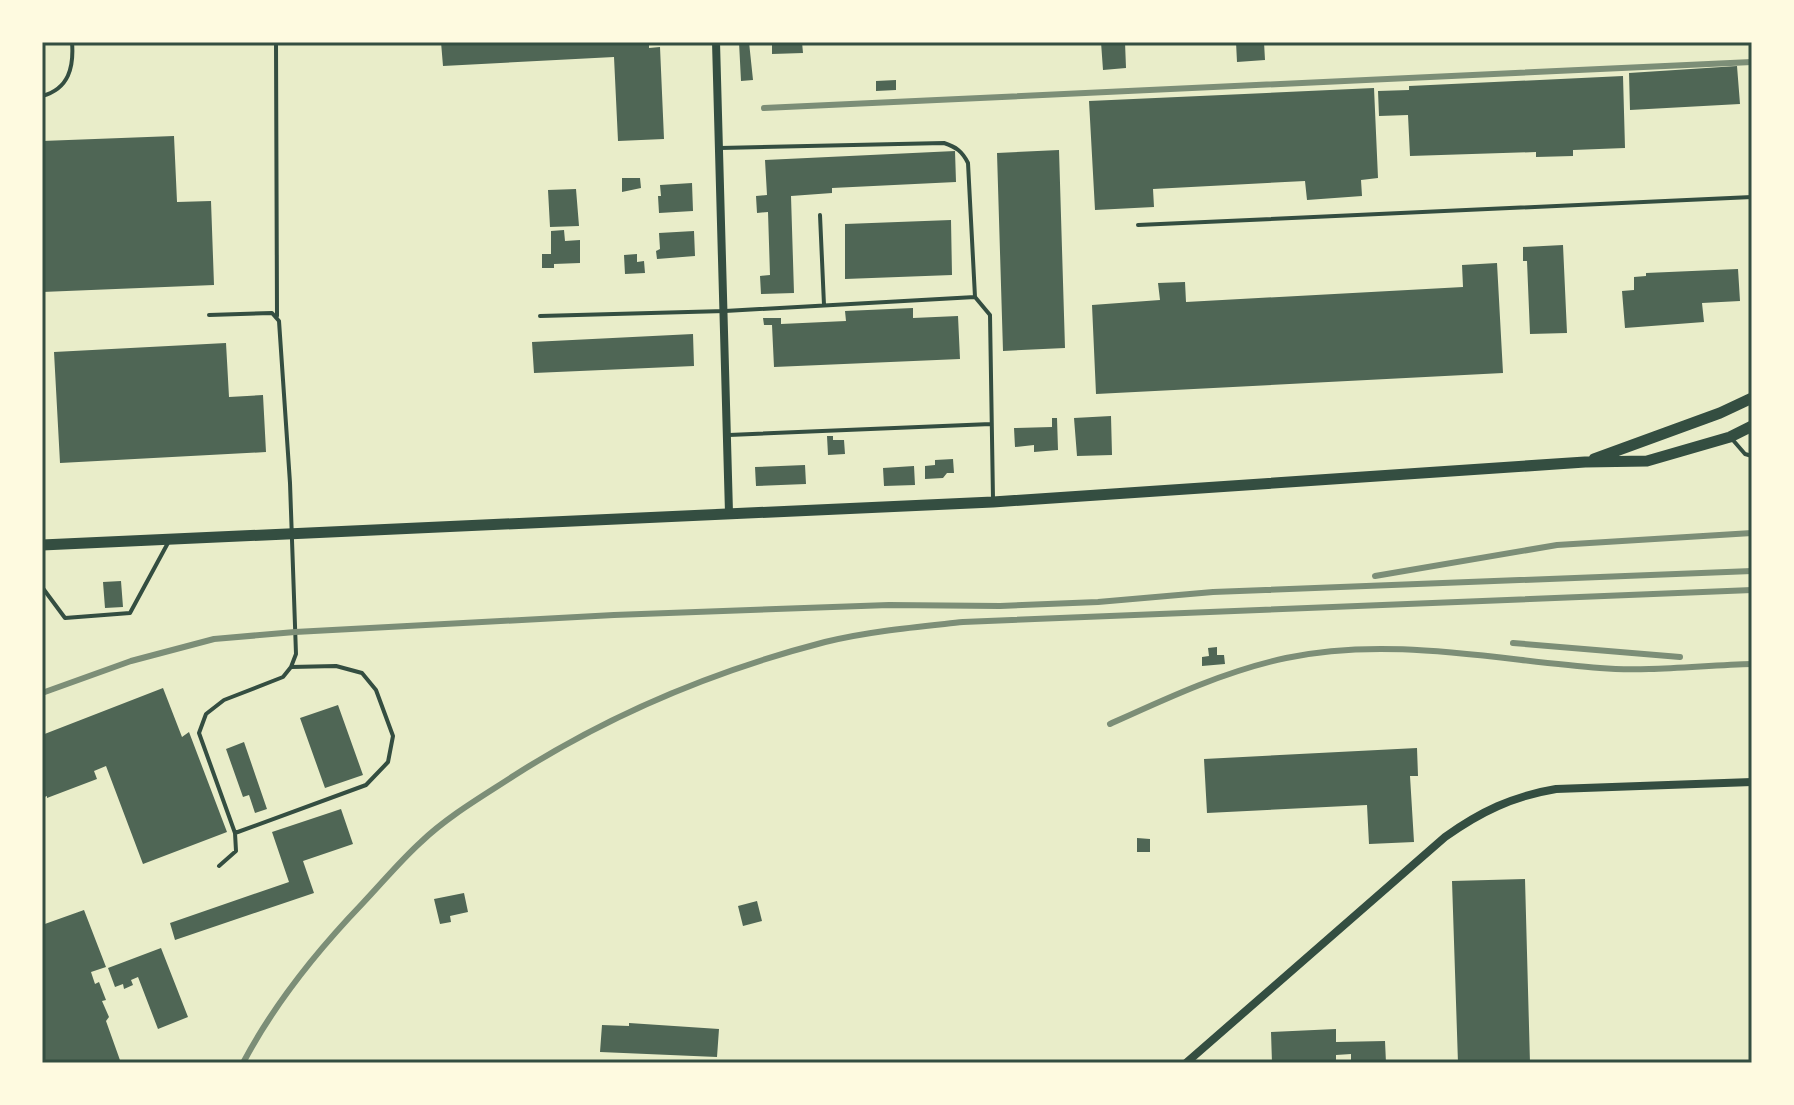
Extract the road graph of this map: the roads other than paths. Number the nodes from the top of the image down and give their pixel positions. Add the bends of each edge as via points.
1 (72, 42) edge
2 (276, 42) edge
3 (716, 42) edge
4 (42, 96) edge
5 (720, 148) junction
6 (1752, 197) edge
7 (820, 215) dead end
8 (1138, 225) dead end
9 (975, 297) junction
10 (824, 305) junction
11 (725, 311) junction
12 (209, 315) dead end
13 (277, 316) junction
14 (540, 316) dead end
15 (1752, 398) edge
16 (991, 424) junction
17 (1752, 426) edge
18 (729, 435) junction
19 (1730, 437) junction
20 (1752, 456) edge
21 (1585, 462) junction
22 (993, 502) junction
23 (729, 513) junction
24 (292, 533) junction
25 (170, 538) junction
26 (42, 545) edge
27 (42, 587) edge
28 (291, 667) junction
29 (1752, 782) edge
30 (235, 833) junction
31 (219, 866) dead end
32 (1191, 1061) edge

1 - 4 lane via 72,69 64,84
2 - 13 lane
3 - 5 street
5 - 9 lane via 944,143 955,147 968,163
5 - 11 street
6 - 8 lane
7 - 10 lane
9 - 10 lane
9 - 16 lane via 990,315
10 - 11 lane
11 - 14 lane
11 - 18 street
12 - 13 lane
13 - 24 lane
15 - 21 street
16 - 18 lane
16 - 22 lane
17 - 19 street
18 - 23 street
19 - 20 lane
19 - 21 street via 1647,461
21 - 22 street
22 - 23 street
23 - 24 street
24 - 25 street
24 - 28 lane via 296,654
25 - 26 street
25 - 27 lane via 130,613 65,618
28 - 30 lane via 283,677 224,700 206,714 199,733
28 - 30 lane via 336,666 362,673 376,690 393,736 388,762 366,785
29 - 32 street via 1556,789 1487,810 1445,837
30 - 31 lane via 236,851

